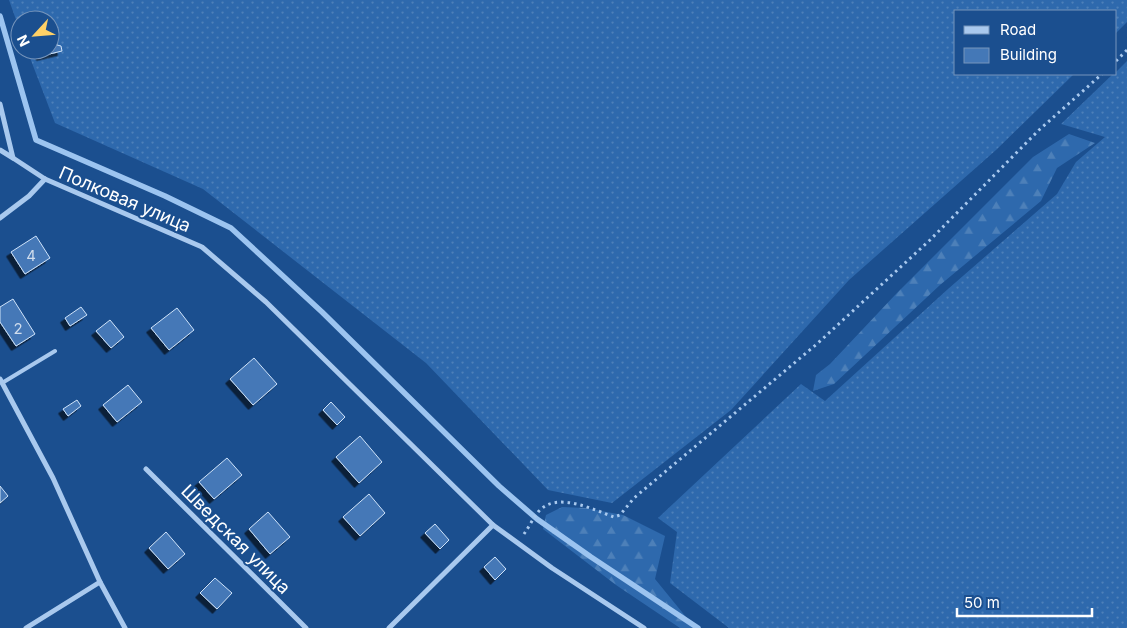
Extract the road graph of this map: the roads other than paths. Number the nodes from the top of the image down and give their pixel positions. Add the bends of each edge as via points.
1 (0, 104) edge
2 (0, 150) edge
3 (13, 158) junction
4 (45, 179) junction
5 (0, 218) edge
6 (55, 350) dead end
7 (1, 381) edge
8 (146, 469) dead end
9 (493, 525) junction
10 (100, 582) junction
11 (26, 628) edge
12 (125, 628) edge
13 (306, 628) edge
14 (389, 628) edge
15 (644, 628) edge

1 - 3 street
2 - 3 street, Полковая улица
3 - 4 street, Полковая улица
4 - 5 street
4 - 9 street, Полковая улица via 202,247 266,302
6 - 7 lane
7 - 10 street via 53,478
8 - 13 street, Шведская улица
9 - 14 street
9 - 15 street, Полковая улица
10 - 11 street
10 - 12 street

